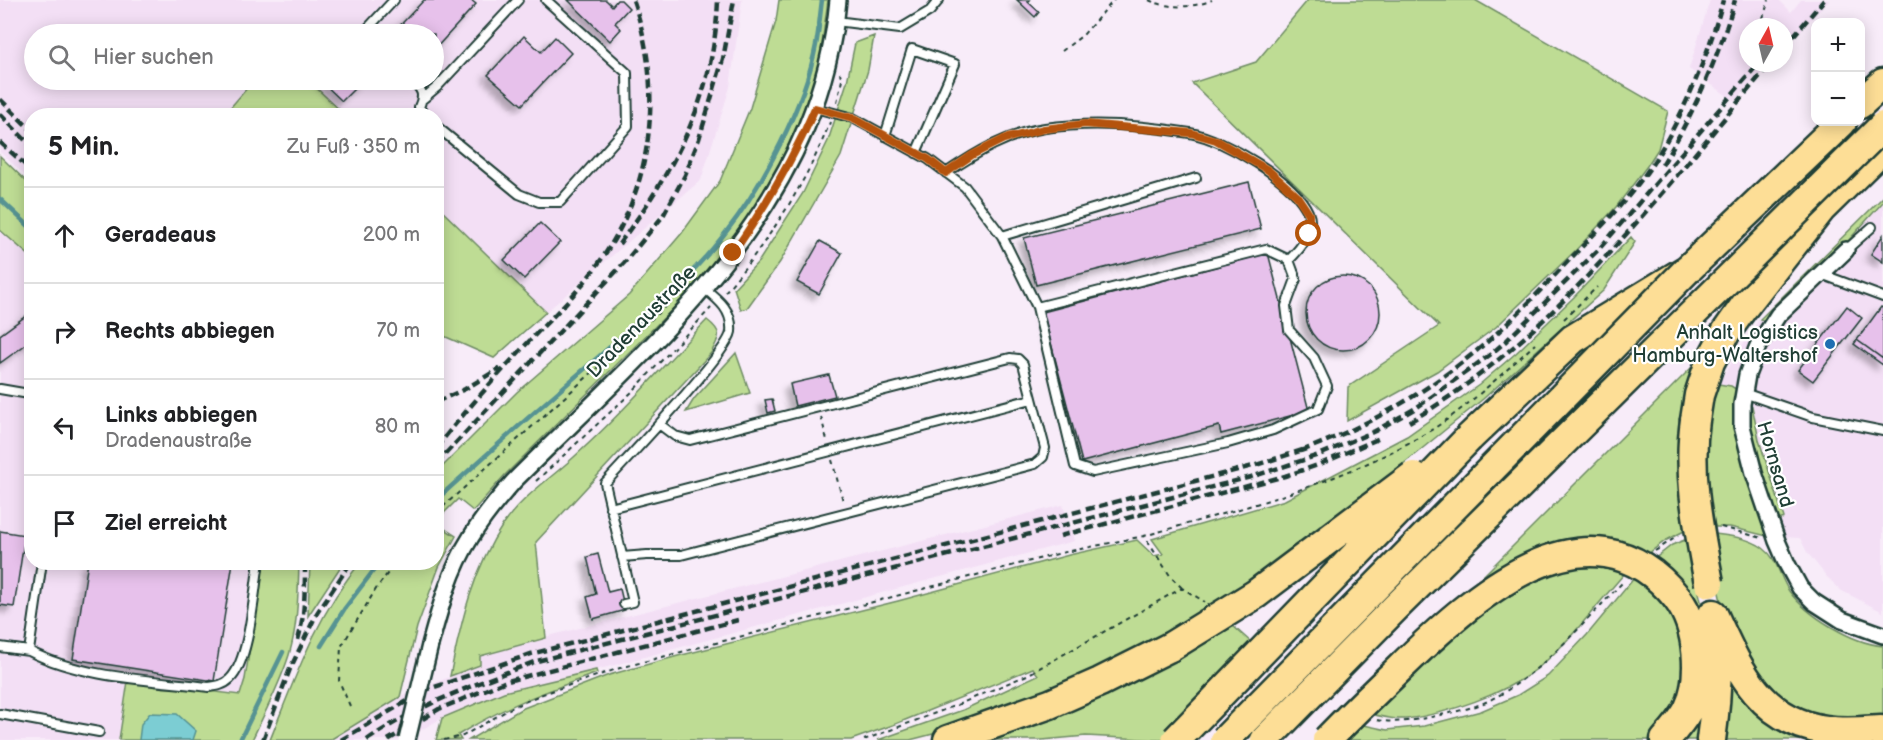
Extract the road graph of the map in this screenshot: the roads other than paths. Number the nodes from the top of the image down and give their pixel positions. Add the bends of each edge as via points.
1 (394, 0) edge
2 (518, 0) edge
3 (546, 0) edge
4 (838, 0) edge
5 (939, 0) edge
6 (836, 21) junction
7 (373, 24) edge
8 (444, 79) edge
9 (1883, 83) edge
10 (422, 90) edge
11 (433, 90) edge
12 (424, 98) junction
13 (1865, 99) edge
14 (420, 108) edge
15 (815, 108) junction
16 (1838, 126) edge
17 (1883, 126) edge
18 (444, 133) edge
19 (885, 136) junction
20 (1883, 148) edge
21 (916, 153) junction
22 (946, 173) junction
23 (1196, 178) dead end
24 (1821, 209) junction
25 (1872, 226) dead end
26 (1002, 236) junction
27 (1846, 250) joint
28 (1289, 260) junction
29 (1688, 269) junction
30 (1821, 274) junction
31 (704, 288) junction
32 (1883, 297) edge
33 (1037, 307) junction
34 (0, 389) edge
35 (24, 393) edge
36 (1744, 393) junction
37 (1032, 399) junction
38 (659, 424) junction
39 (1883, 431) edge
40 (1470, 438) junction
41 (610, 507) junction
42 (622, 557) junction
43 (41, 570) edge
44 (258, 570) edge
45 (624, 604) dead end
46 (1713, 614) junction
47 (1883, 635) edge
48 (0, 646) edge
49 (29, 651) junction
50 (0, 714) edge
51 (1881, 730) dead end
52 (99, 732) dead end
53 (407, 740) edge
54 (948, 740) edge
55 (1176, 740) edge
56 (1225, 740) edge
57 (1265, 740) edge
58 (1287, 740) edge
59 (1327, 740) edge
60 (1665, 740) edge
61 (1711, 740) edge

1 - 7 lane
2 - 8 lane
3 - 18 lane via 627,74 628,126 560,202 539,202 519,194
4 - 6 street, Dradenaustraße
5 - 6 lane via 900,29
6 - 15 street, Dradenaustraße
9 - 13 highway
10 - 12 lane
11 - 12 lane
12 - 14 lane
15 - 19 lane via 853,118
15 - 31 street, Dradenaustraße via 761,212
16 - 29 highway
17 - 57 highway, bridge
19 - 21 lane
19 - 21 lane via 912,49 955,64
20 - 24 highway
21 - 22 lane
22 - 26 lane via 965,187
22 - 28 lane via 1004,139 1044,129 1085,124 1191,133 1216,140 1268,170 1297,196 1309,214 1309,234 1303,247
23 - 26 lane
24 - 46 highway, bridge via 1737,316 1703,380 1691,465
24 - 58 highway
25 - 27 lane
26 - 33 lane
27 - 30 street, Hornsand
28 - 33 lane via 1266,249
28 - 33 lane via 1296,279 1286,306 1289,330 1314,358 1327,386 1318,409 1273,430 1228,443 1093,472 1075,466
29 - 40 highway, bridge via 1573,339
29 - 56 highway, bridge
30 - 32 lane
30 - 36 street, Hornsand via 1778,315 1758,346
31 - 38 lane via 727,309 730,337
31 - 53 street, Dradenaustraße, bridge via 514,481 471,536 442,601
34 - 35 lane
36 - 39 lane via 1813,417
36 - 47 street, Hornsand via 1742,426 1786,564 1814,602 1842,620
37 - 38 lane via 1023,364 1010,358 690,440 675,436
37 - 41 lane
37 - 42 lane via 1045,448 1043,457 1035,464 681,555
38 - 41 lane via 605,483
40 - 54 highway, bridge via 1256,594 1170,647 1050,704
40 - 55 highway, bridge
41 - 42 lane
42 - 45 lane via 633,602
43 - 49 lane
44 - 49 lane via 246,646 239,667 222,685 209,687 82,670
46 - 51 highway via 1751,688 1777,712 1796,722 1828,730
46 - 61 highway via 1718,667
48 - 49 lane
50 - 52 lane
59 - 60 highway, bridge via 1475,600 1540,562 1587,552 1621,558 1653,574 1686,613 1697,674 1688,710

